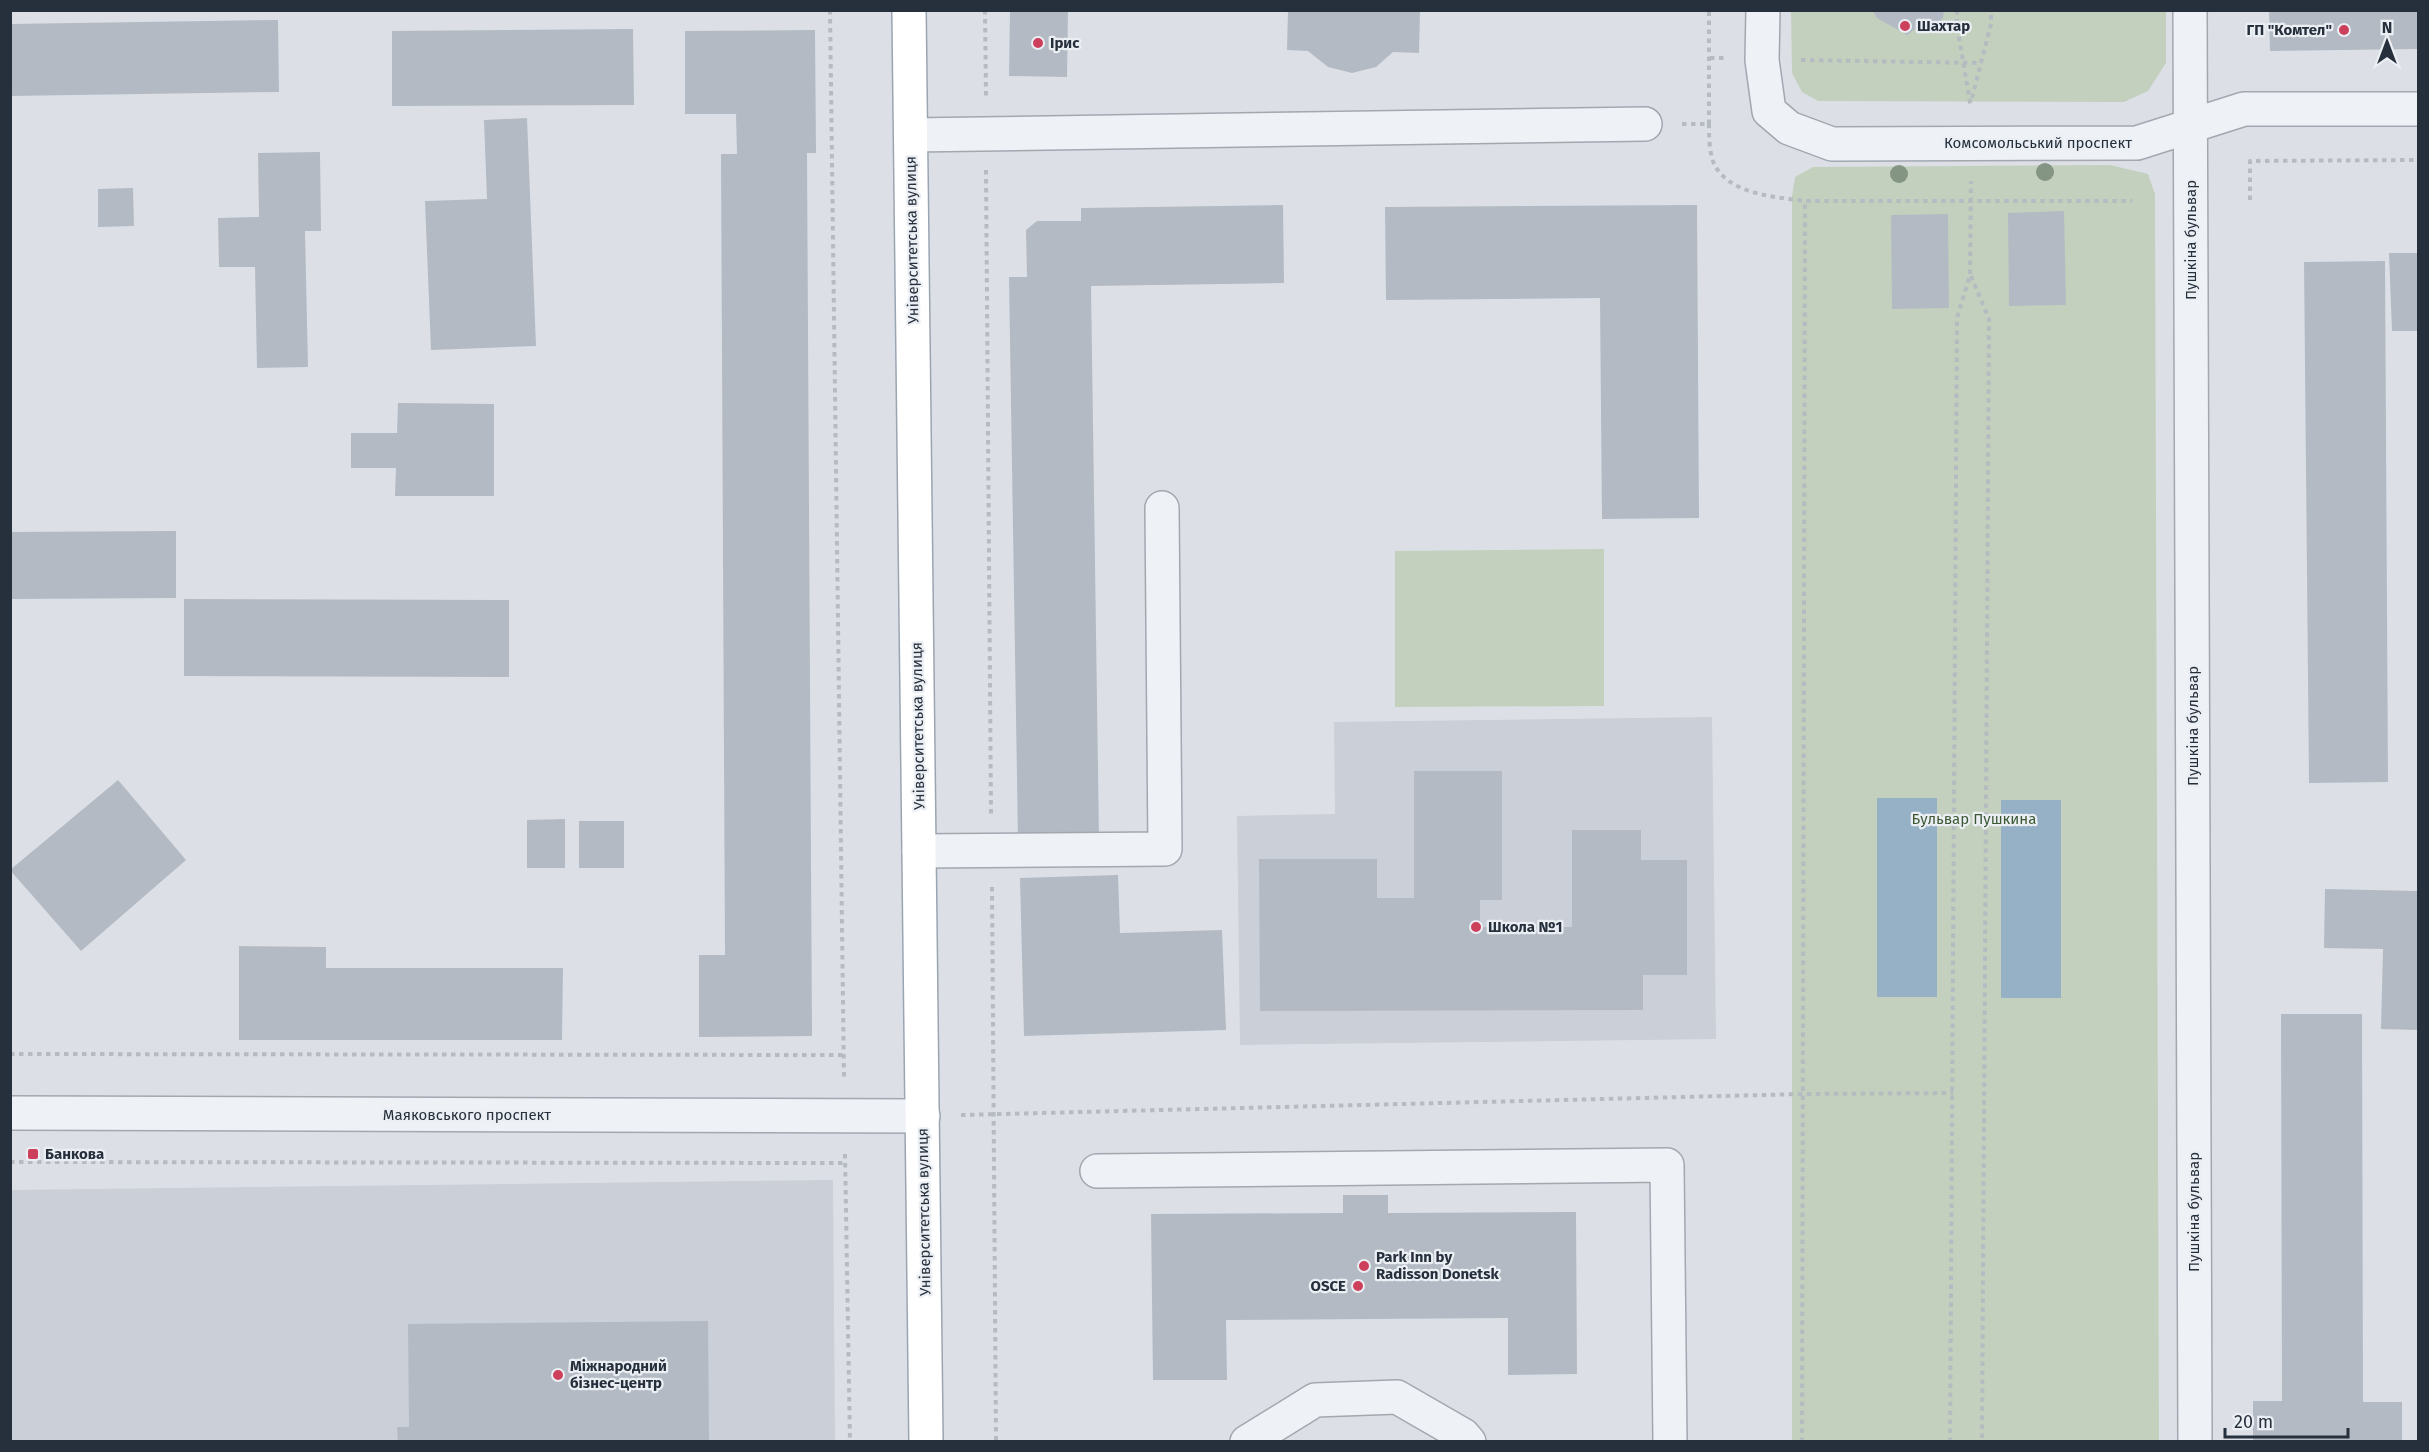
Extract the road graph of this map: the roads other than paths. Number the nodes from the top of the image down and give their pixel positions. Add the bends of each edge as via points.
1 (909, 10) edge
2 (1763, 10) edge
3 (2190, 10) edge
4 (2418, 108) edge
5 (1645, 124) road end
6 (2191, 127) junction
7 (911, 135) junction
8 (1162, 508) dead end
9 (920, 851) junction
10 (10, 1113) edge
11 (923, 1116) junction
12 (1096, 1171) dead end
13 (926, 1442) edge
14 (1246, 1442) edge
15 (1469, 1442) edge
16 (1670, 1442) edge
17 (2195, 1442) edge

1 - 7 main road, Університетська вулиця
2 - 6 street, Комсомольський проспект via 1762,60 1769,111 1789,129 1832,144 2137,143
3 - 6 street, Пушкіна бульвар
4 - 6 street, Комсомольський проспект via 2244,110
5 - 7 street
6 - 17 street, Пушкіна бульвар
7 - 9 main road, Університетська вулиця
8 - 9 street via 1166,849
9 - 11 main road, Університетська вулиця
10 - 11 street, Маяковського проспект
11 - 13 main road, Університетська вулиця
12 - 16 street via 1667,1165
14 - 15 street via 1315,1400 1397,1397

